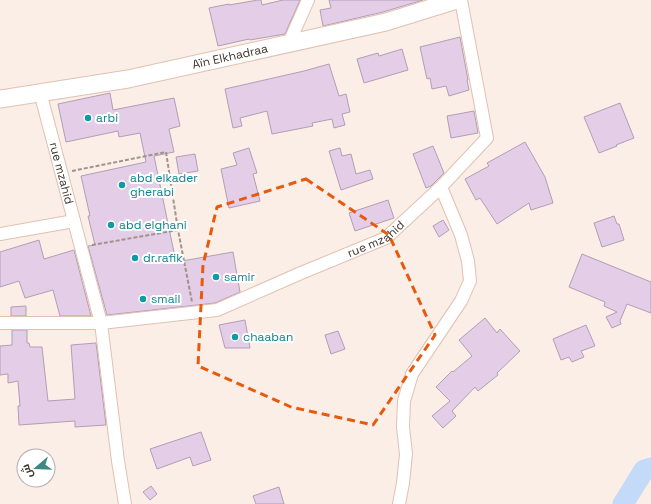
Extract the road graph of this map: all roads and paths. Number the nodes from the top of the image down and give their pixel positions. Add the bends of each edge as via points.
1 (308, 0) edge
2 (457, 0) edge
3 (462, 0) edge
4 (289, 43) junction
5 (40, 92) junction
6 (0, 98) edge
7 (62, 174) junction
8 (441, 187) junction
9 (74, 221) junction
10 (178, 230) junction
11 (0, 234) edge
12 (81, 247) junction
13 (194, 313) junction
14 (0, 323) edge
15 (101, 323) junction
16 (125, 504) edge
17 (399, 504) edge

1 - 4 street
2 - 4 main road, Aïn Elkhadraa via 386,22
3 - 8 street, rue mzahid via 487,138
4 - 5 main road, Aïn Elkhadraa via 128,79
5 - 6 main road, Aïn Elkhadraa
5 - 7 street, rue mzahid
7 - 9 street, rue mzahid
7 - 10 path via 166,152
8 - 13 street, rue mzahid via 386,238 217,310
8 - 17 street via 461,235 470,281 461,301 412,374 404,401 406,454
9 - 11 street
9 - 12 street, rue mzahid
10 - 12 path
10 - 13 path
12 - 15 street, rue mzahid
13 - 15 street, rue mzahid
14 - 15 street, rue mzahid
15 - 16 street, rue mzahid

